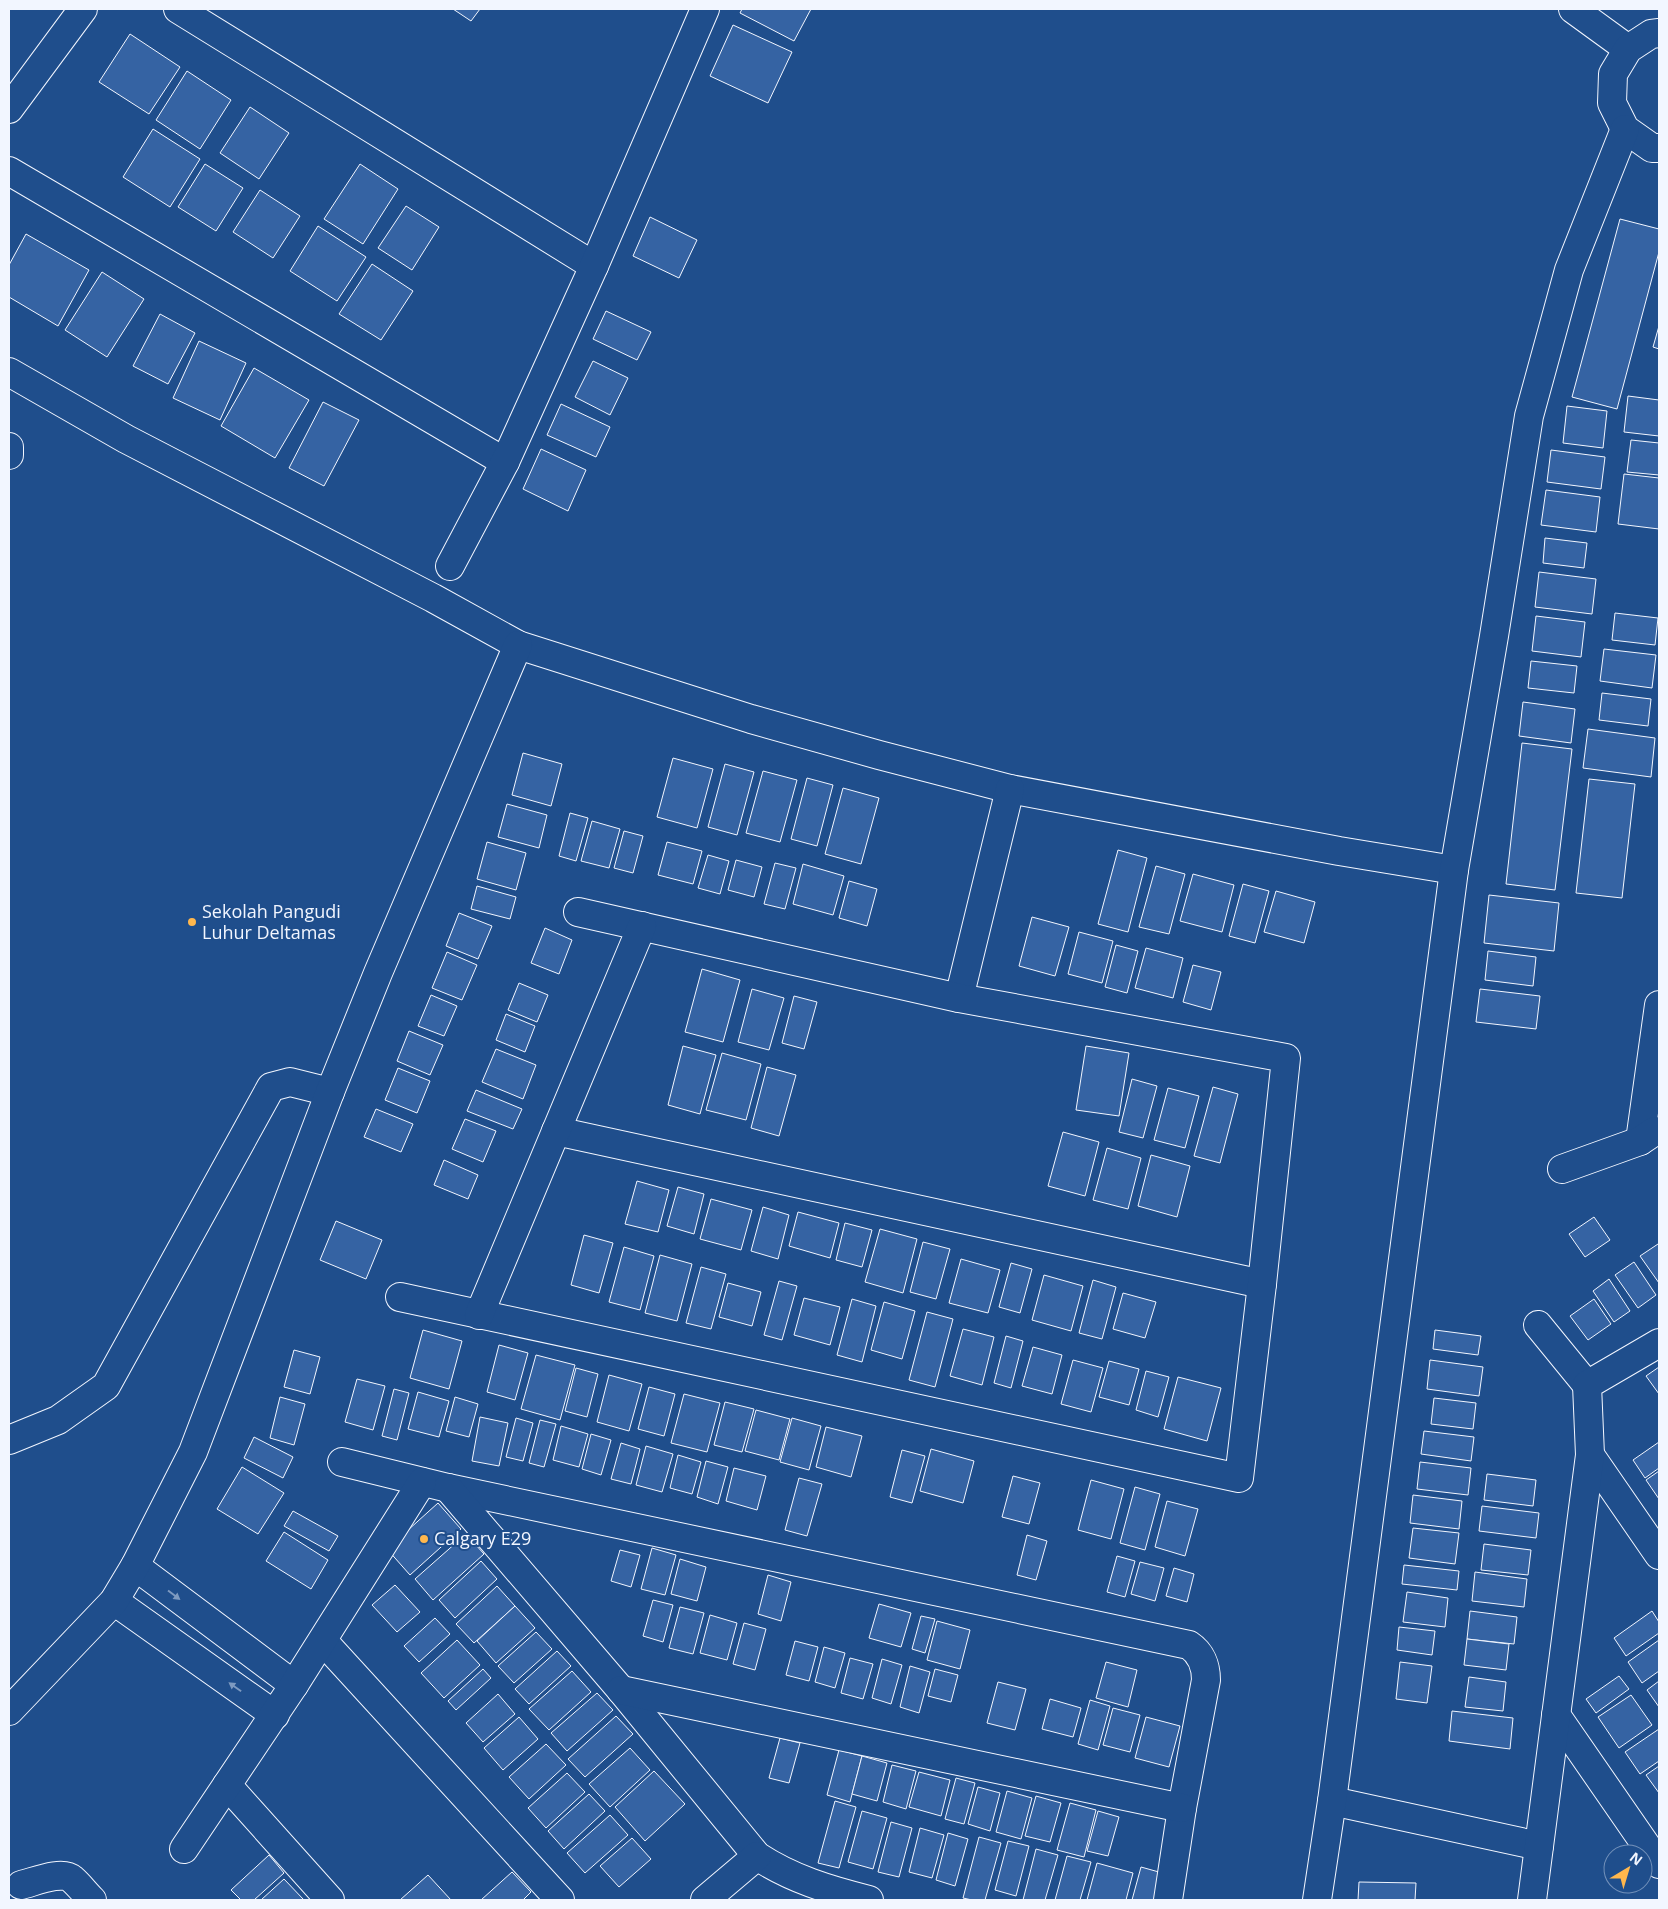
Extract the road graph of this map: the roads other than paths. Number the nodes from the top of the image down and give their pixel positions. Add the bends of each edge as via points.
1 (83, 9) edge
2 (178, 9) edge
3 (705, 9) edge
4 (1573, 9) edge
5 (1659, 33) edge
6 (1628, 49) junction
7 (9, 109) edge
8 (1625, 129) junction
9 (1659, 148) edge
10 (9, 171) edge
11 (594, 266) junction
12 (9, 372) edge
13 (9, 447) edge
14 (9, 455) edge
15 (505, 462) junction
16 (450, 566) dead end
17 (518, 645) junction
18 (1010, 789) junction
19 (1454, 870) junction
20 (578, 912) dead end
21 (642, 926) junction
22 (959, 998) junction
23 (1659, 1005) edge
24 (330, 1092) junction
25 (556, 1131) junction
26 (1650, 1134) edge
27 (1562, 1169) dead end
28 (1262, 1284) junction
29 (400, 1297) dead end
30 (479, 1315) junction
31 (1538, 1325) dead end
32 (1659, 1343) edge
33 (1587, 1385) junction
34 (9, 1440) edge
35 (1590, 1455) junction
36 (342, 1462) dead end
37 (435, 1485) junction
38 (1659, 1555) edge
39 (135, 1566) junction
40 (114, 1600) junction
41 (323, 1641) junction
42 (294, 1685) junction
43 (621, 1690) junction
44 (9, 1710) edge
45 (275, 1715) junction
46 (1556, 1715) junction
47 (227, 1785) junction
48 (1332, 1801) junction
49 (1182, 1808) junction
50 (1539, 1846) junction
51 (184, 1848) dead end
52 (757, 1856) junction
53 (1659, 1864) edge
54 (21, 1885) edge
55 (92, 1900) edge
56 (330, 1900) edge
57 (560, 1900) edge
58 (705, 1900) edge
59 (869, 1900) edge
60 (1168, 1900) edge
61 (1317, 1900) edge
62 (1532, 1900) edge

1 - 7 street
2 - 11 street
3 - 11 street
4 - 6 street
5 - 6 street via 1651,34
6 - 8 street via 1613,74 1612,103
8 - 9 street via 1652,148
8 - 19 street via 1569,270 1529,416
10 - 15 street
11 - 15 street
12 - 17 street via 126,439
13 - 14 street
15 - 16 street
17 - 18 street via 751,719
17 - 24 street
18 - 19 street
18 - 22 street
19 - 48 street
20 - 21 street
21 - 22 street
21 - 25 street
22 - 28 street via 1286,1058
23 - 26 street
24 - 34 street via 290,1082 271,1087 106,1386 58,1420
24 - 39 street via 193,1452
25 - 28 street
25 - 30 street
26 - 27 street
28 - 30 street via 1239,1478
29 - 30 street
31 - 33 street
32 - 33 street
33 - 35 street
35 - 38 street
35 - 46 street
36 - 37 street
37 - 41 street
37 - 43 street
37 - 49 street via 1189,1645 1196,1650 1206,1668 1206,1680
39 - 40 street
39 -> 42 street
40 - 44 street
45 -> 40 street
41 - 42 street
41 - 57 street
42 - 45 street
43 - 49 street
43 - 52 street
45 - 47 street
46 - 50 street
46 - 53 street
47 - 51 street
47 - 56 street
48 - 50 street
48 - 61 street
49 - 60 street
50 - 62 street
52 - 58 street
52 - 59 street via 822,1888
54 - 55 street via 66,1876

